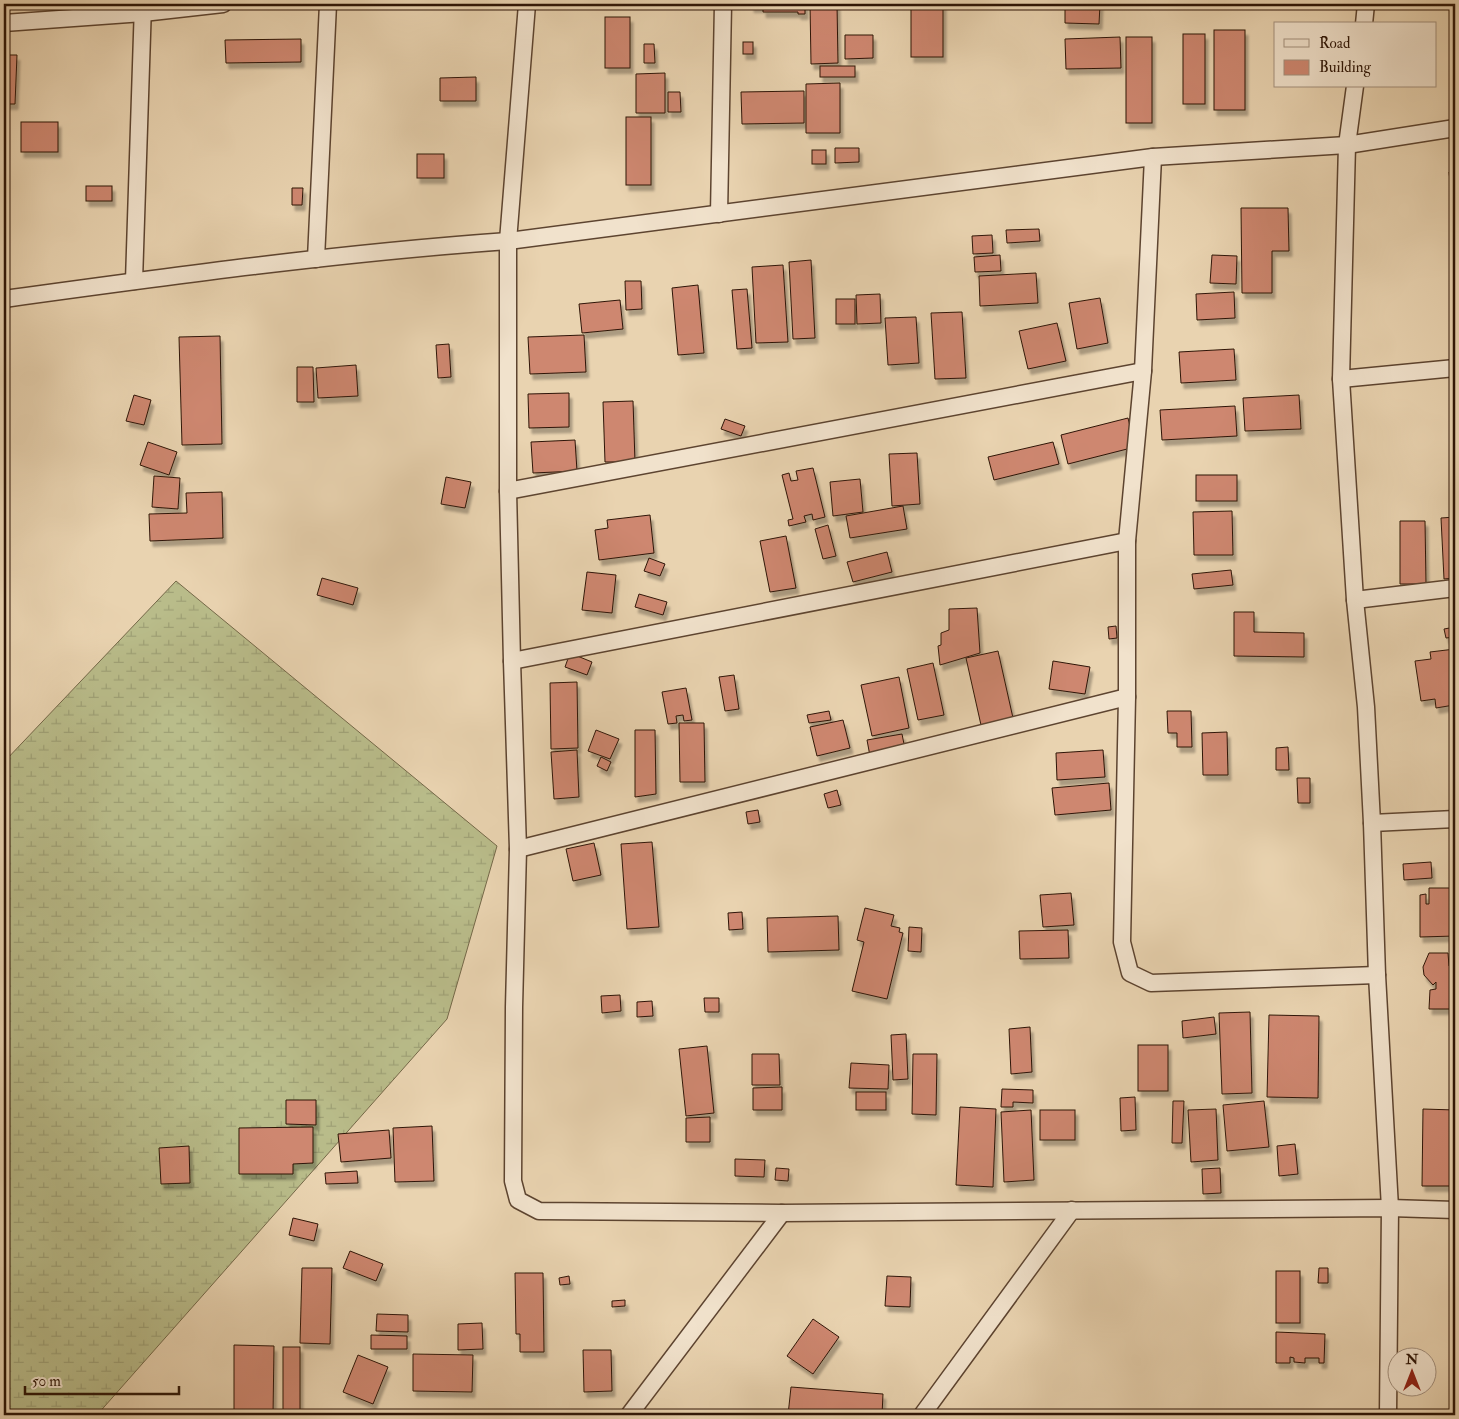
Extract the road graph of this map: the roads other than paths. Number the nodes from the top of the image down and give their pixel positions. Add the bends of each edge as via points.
1 (223, 4) edge
2 (328, 4) edge
3 (527, 4) edge
4 (724, 4) edge
5 (1366, 4) edge
6 (143, 9) edge
7 (1364, 22) edge
8 (4, 23) edge
9 (1355, 88) edge
10 (1455, 128) edge
11 (1347, 145) junction
12 (1153, 157) junction
13 (719, 214) junction
14 (508, 241) junction
15 (316, 259) junction
16 (134, 281) junction
17 (4, 298) edge
18 (1455, 368) edge
19 (1143, 371) junction
20 (1340, 379) junction
21 (508, 491) junction
22 (1126, 541) junction
23 (1455, 588) edge
24 (1355, 600) junction
25 (512, 661) junction
26 (1127, 697) junction
27 (1455, 819) edge
28 (1372, 823) junction
29 (518, 850) junction
30 (1377, 975) junction
31 (1390, 1208) junction
32 (1072, 1210) junction
33 (1455, 1210) edge
34 (782, 1213) junction
35 (629, 1415) edge
36 (922, 1415) edge
37 (1388, 1415) edge

1 - 6 street
2 - 15 street
3 - 14 street
4 - 13 street
5 - 7 street
6 - 8 street
6 - 16 street
9 - 11 street
10 - 11 street
11 - 12 street
11 - 20 street
12 - 13 street
12 - 19 street
13 - 14 street
14 - 15 street
14 - 21 street
15 - 16 street
16 - 17 street
18 - 20 street
19 - 21 street
19 - 22 street
20 - 24 street
21 - 25 street
22 - 25 street
22 - 26 street
23 - 24 street
24 - 28 street via 1366,707
25 - 29 street
26 - 29 street
26 - 30 street via 1122,942 1130,973 1151,983
27 - 28 street
28 - 30 street
29 - 34 street via 512,1181 518,1200 539,1211
30 - 31 street
31 - 32 street
31 - 33 street
31 - 37 street
32 - 34 street
32 - 36 street
34 - 35 street

